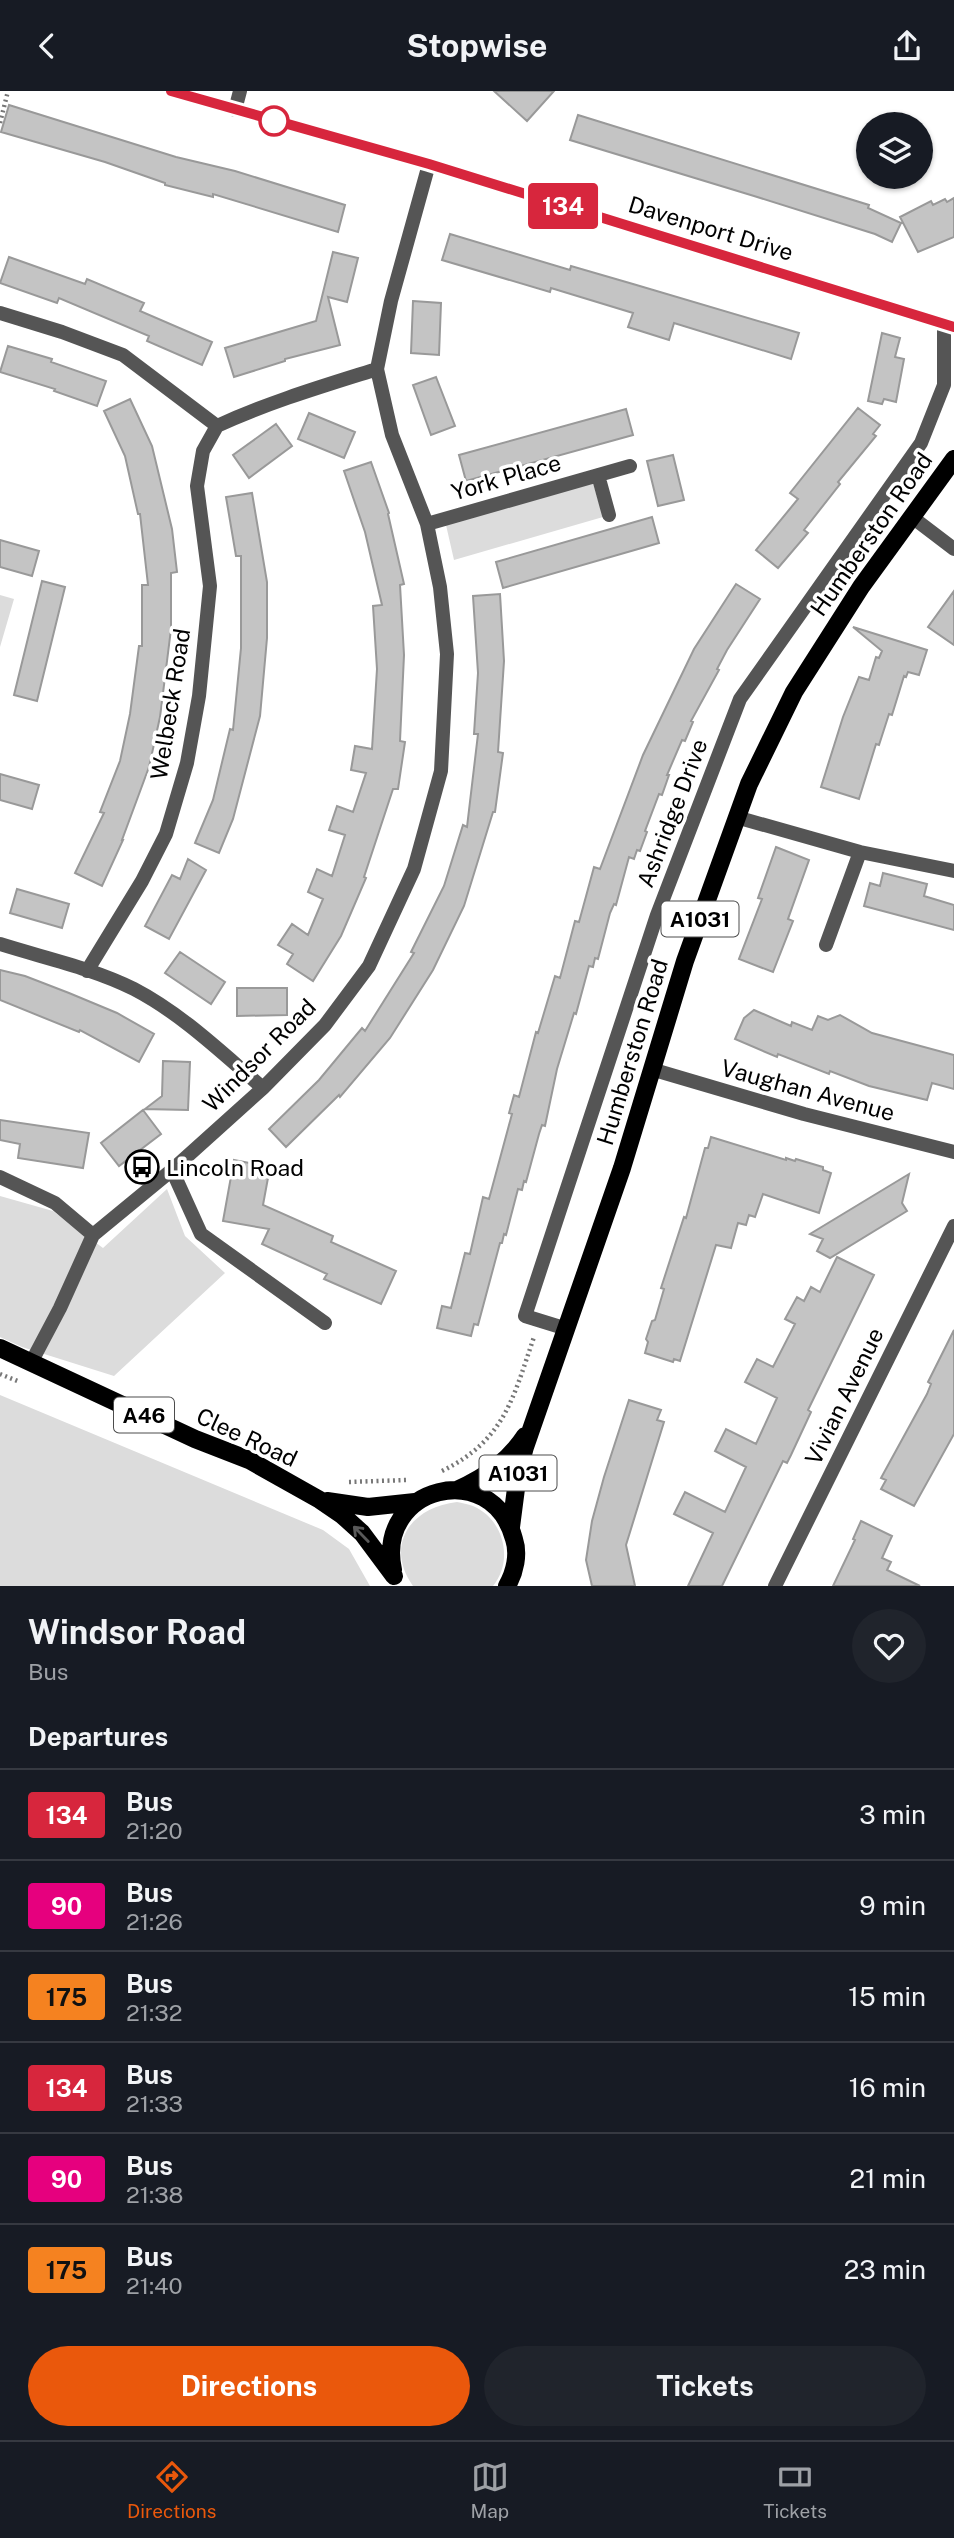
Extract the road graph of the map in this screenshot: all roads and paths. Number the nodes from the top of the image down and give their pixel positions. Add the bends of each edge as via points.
1 (8, 91) edge
2 (171, 91) edge
3 (240, 91) edge
4 (235, 110) junction
5 (0, 124) edge
6 (429, 164) junction
7 (0, 313) edge
8 (949, 325) edge
9 (377, 369) junction
10 (217, 426) junction
11 (954, 459) edge
12 (630, 466) dead end
13 (598, 475) junction
14 (609, 515) dead end
15 (912, 517) junction
16 (427, 524) junction
17 (954, 549) edge
18 (736, 817) junction
19 (860, 852) junction
20 (954, 871) edge
21 (0, 944) edge
22 (826, 945) dead end
23 (86, 971) junction
24 (651, 1069) junction
25 (263, 1088) junction
26 (954, 1152) edge
27 (172, 1170) junction
28 (0, 1177) edge
29 (954, 1226) edge
30 (93, 1235) junction
31 (325, 1322) dead end
32 (567, 1329) junction
33 (0, 1348) edge
34 (32, 1361) junction
35 (535, 1422) junction
36 (457, 1490) junction
37 (320, 1500) junction
38 (415, 1502) junction
39 (511, 1527) junction
40 (397, 1581) edge
41 (509, 1585) edge
42 (775, 1586) edge

1 - 5 path
2 - 4 street, Davenport Drive
3 - 4 street
4 - 6 street, Davenport Drive
6 - 8 street, Davenport Drive
6 - 9 street, Windsor Road via 390,300
7 - 10 street via 123,355
8 - 32 street, Ashridge Drive via 944,385 920,443 740,699 657,915 525,1316
9 - 10 street via 256,408
9 - 16 street, Windsor Road via 392,435
10 - 23 street, Welbeck Road via 202,451 197,486 210,586 187,763 166,834
11 - 15 main road, Humberston Road / A1031
12 - 13 street, York Place
13 - 14 street, York Place
13 - 16 street, York Place
15 - 17 street
15 - 18 main road, Humberston Road / A1031 via 794,692
16 - 25 street, Windsor Road via 447,654 441,771 414,869 369,966 326,1025
18 - 19 street
18 - 24 main road, Humberston Road / A1031
19 - 20 street
19 - 22 street
21 - 23 street
23 - 25 street via 133,989 178,1016
24 - 26 street, Vaughan Avenue
24 - 32 main road, Humberston Road / A1031
25 - 27 street, Windsor Road
27 - 30 street, Windsor Road
27 - 31 street via 201,1234
28 - 30 street via 55,1203
29 - 42 street, Vivian Avenue
30 - 34 street, Windsor Road
32 - 35 main road, Humberston Road / A1031
33 - 34 main road, Clee Road / A46
34 - 37 main road, Clee Road / A46 via 249,1460
35 - 36 main road, Humberston Road / A1031 via 502,1463
35 - 39 main road, Humberston Road / A1031 via 518,1473
36 - 38 main road, A46
36 - 39 main road via 490,1501
37 - 38 main road, Clee Road / A46 via 368,1507
40 -> 37 main road, Clee Road / A46 via 362,1533
38 - 40 main road, A46 via 392,1535 390,1556
39 - 41 main road, Humberston Road via 516,1565

